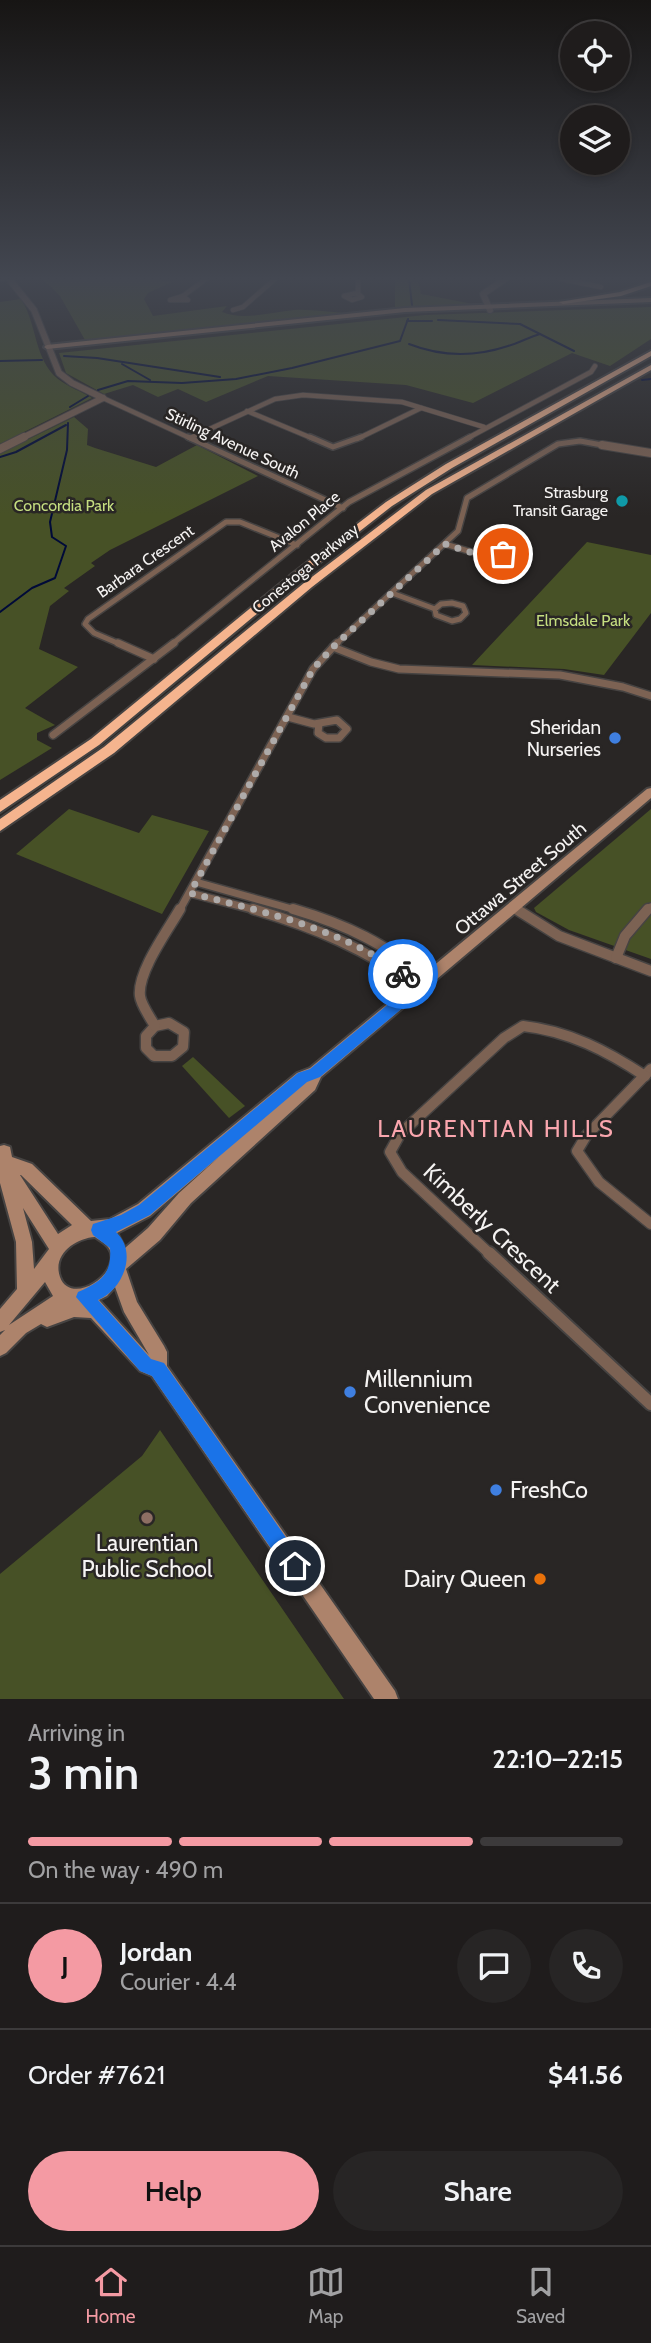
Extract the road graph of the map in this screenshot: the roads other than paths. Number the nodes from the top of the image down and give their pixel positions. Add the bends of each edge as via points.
1 (52, 358) edge
2 (635, 358) edge
3 (641, 358) edge
4 (595, 366) dead end
5 (651, 369) edge
6 (614, 373) junction
7 (103, 398) junction
8 (421, 408) junction
9 (247, 411) junction
10 (484, 427) junction
11 (190, 438) junction
12 (602, 445) joint
13 (0, 449) edge
14 (651, 453) edge
15 (342, 508) junction
16 (445, 544) junction
17 (297, 545) junction
18 (488, 558) dead end
19 (392, 593) junction
20 (435, 609) junction
21 (333, 647) junction
22 (153, 659) junction
23 (649, 693) edge
24 (288, 717) junction
25 (319, 724) dead end
26 (53, 735) dead end
27 (651, 792) edge
28 (0, 807) edge
29 (0, 826) edge
30 (197, 882) junction
31 (190, 893) junction
32 (651, 907) edge
33 (514, 908) junction
34 (616, 958) junction
35 (651, 971) edge
36 (424, 982) junction
37 (155, 1026) junction
38 (648, 1072) edge
39 (315, 1073) junction
40 (5, 1153) edge
41 (651, 1224) edge
42 (93, 1229) junction
43 (54, 1254) junction
44 (118, 1266) junction
45 (26, 1292) junction
46 (82, 1301) junction
47 (0, 1323) edge
48 (20, 1327) junction
49 (0, 1347) edge
50 (158, 1369) junction
51 (651, 1404) edge
52 (387, 1699) edge

1 - 7 street, Stirling Avenue South via 62,376
2 - 6 highway
3 - 6 highway, Conestoga Parkway
4 - 10 street, Avalon Place
5 - 29 highway, Conestoga Parkway via 429,492 109,750
6 - 28 highway, Conestoga Parkway via 388,504 95,741
7 - 11 street, Stirling Avenue South
7 - 13 street
8 - 9 street via 391,400 303,395 275,399
8 - 9 street via 333,447
8 - 10 street
9 - 11 street
10 - 15 street, Avalon Place
11 - 15 street, Stirling Avenue South
12 - 14 street
12 - 16 street via 558,444 469,496 463,504 462,527
15 - 17 street, Avalon Place
16 - 18 street
16 - 19 street
17 - 22 street, Avalon Place
17 - 22 street, Barbara Crescent via 240,522 226,522 88,618 85,624 94,633
19 - 20 street
19 - 21 street
20 - 20 street via 452,603 463,606 466,615 447,620 436,615
21 - 23 street via 399,668 582,678
21 - 24 street via 313,669
22 - 26 street, Avalon Place
24 - 25 street
24 - 30 street
27 - 33 main road, Ottawa Street South
30 - 31 street
30 - 36 street via 337,922 386,946
31 - 36 street via 306,924
31 - 37 street via 141,983 143,1008
32 - 34 street via 629,927
33 - 34 street via 559,936
33 - 36 main road, Ottawa Street South
34 - 35 street
36 - 39 main road, Ottawa Street South
37 - 37 street via 145,1041 149,1053 161,1058 183,1046 184,1032 174,1024
38 - 41 street via 577,1151 592,1175
38 - 51 street, Kimberly Crescent via 590,1044 523,1026 504,1038 400,1134 390,1152 401,1171
39 - 42 main road via 293,1085 144,1210 125,1221
39 - 44 main road via 310,1085 212,1172
40 - 42 main road
40 - 43 main road via 13,1178
40 - 45 main road via 5,1172 24,1242
42 - 43 main road via 71,1234
42 - 44 main road via 118,1246
43 - 45 main road
43 - 46 main road via 52,1279 56,1286
44 - 46 main road via 105,1287
44 - 50 main road via 130,1306 158,1352
45 - 47 main road
46 - 48 main road
46 - 48 main road
46 - 50 main road via 146,1365
48 - 49 main road
50 - 52 main road

